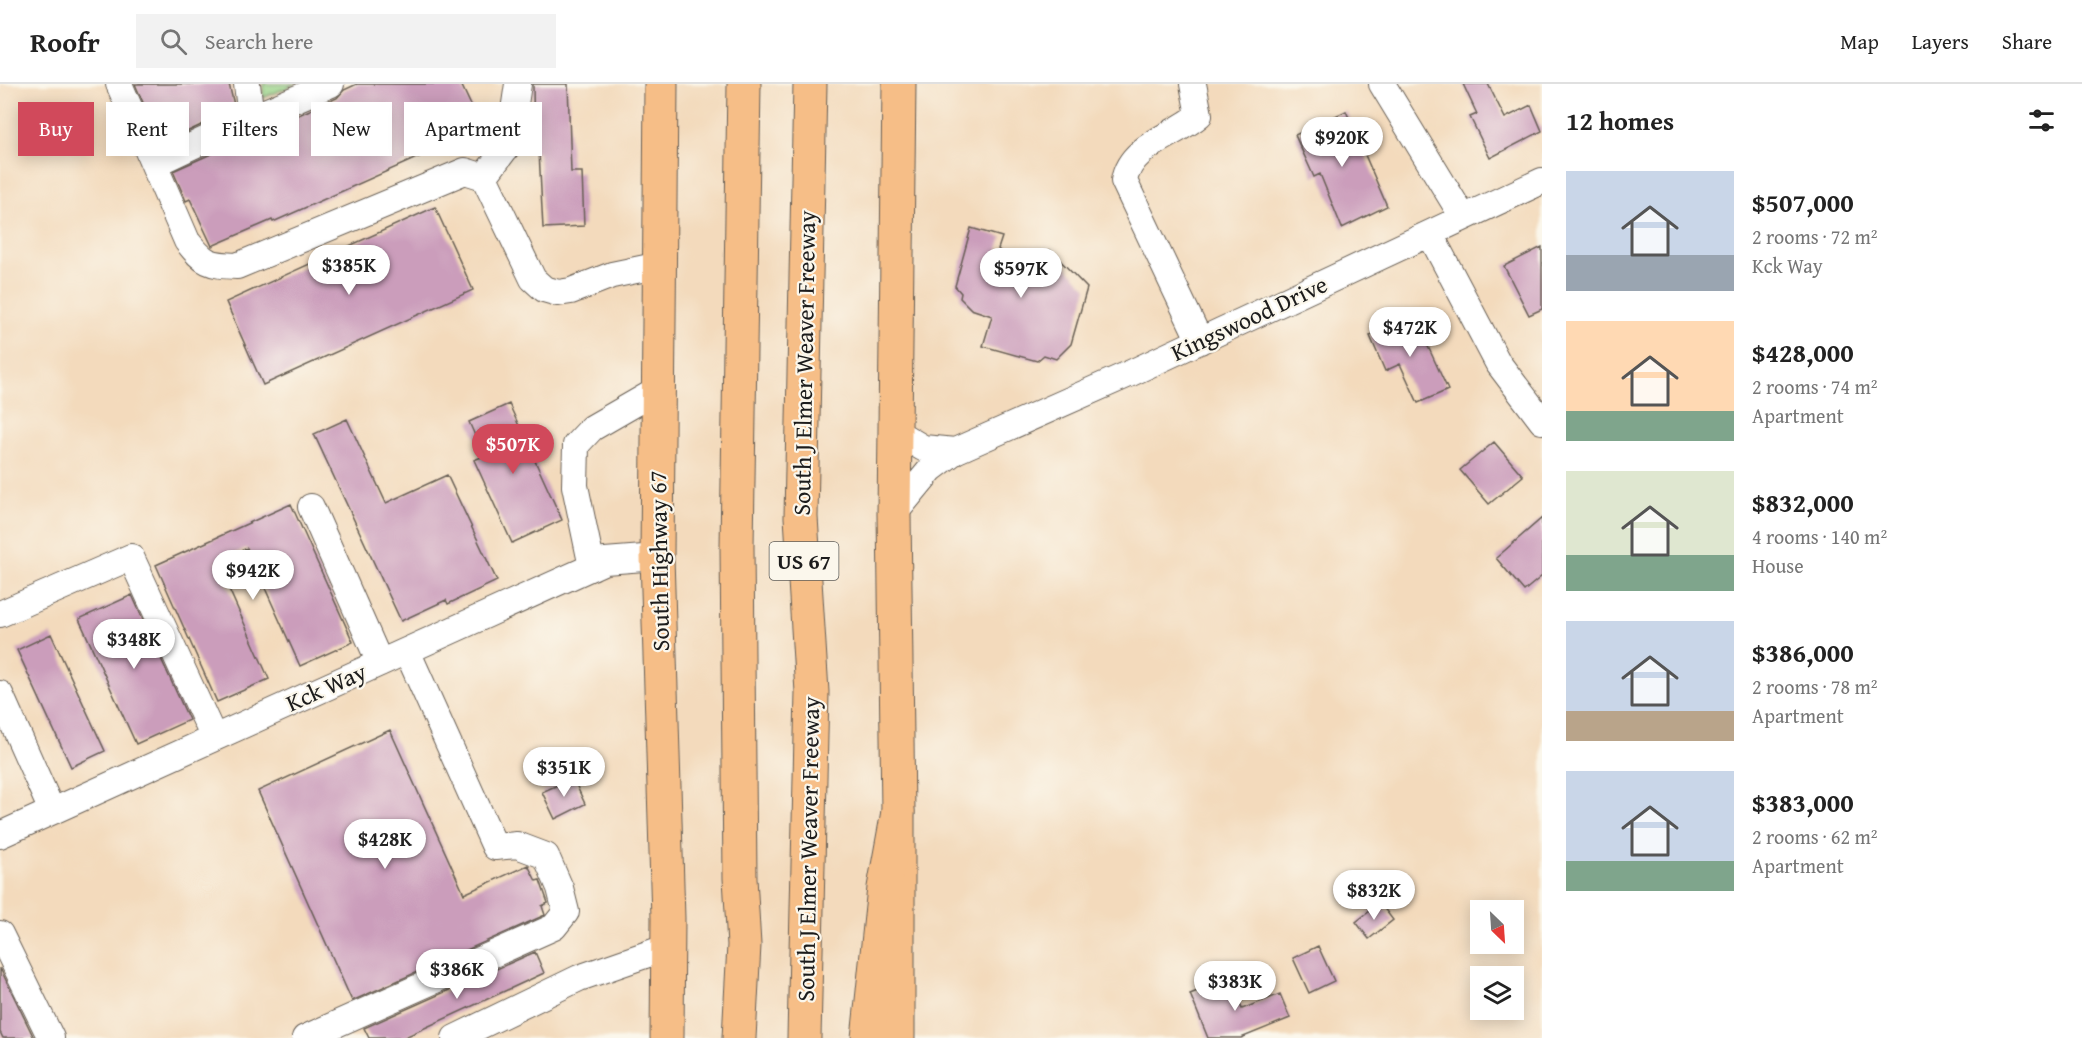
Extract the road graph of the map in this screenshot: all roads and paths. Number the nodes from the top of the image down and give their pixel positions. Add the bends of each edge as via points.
1 (119, 84) edge
2 (247, 84) edge
3 (331, 84) edge
4 (518, 84) edge
5 (661, 84) edge
6 (744, 84) edge
7 (810, 84) edge
8 (899, 84) edge
9 (1193, 84) edge
10 (1382, 84) edge
11 (249, 102) edge
12 (289, 102) edge
13 (201, 142) edge
14 (154, 164) junction
15 (484, 177) junction
16 (1542, 181) edge
17 (1463, 217) junction
18 (1430, 234) junction
19 (660, 265) junction
20 (1200, 341) junction
21 (658, 390) junction
22 (1542, 421) edge
23 (896, 432) junction
24 (955, 452) junction
25 (311, 507) dead end
26 (894, 514) junction
27 (657, 557) junction
28 (592, 567) junction
29 (0, 614) edge
30 (407, 651) junction
31 (380, 663) junction
32 (0, 694) edge
33 (214, 738) junction
34 (52, 811) junction
35 (898, 812) junction
36 (0, 835) edge
37 (0, 934) edge
38 (668, 947) junction
39 (51, 1038) edge
40 (306, 1038) edge
41 (455, 1038) edge
42 (667, 1038) edge
43 (739, 1038) edge
44 (804, 1038) edge
45 (868, 1038) edge
46 (898, 1038) edge

1 - 14 street
2 - 11 street
3 - 12 street
4 - 15 street via 509,144
5 - 19 main road, South Highway 67
6 - 43 main road, US 67 via 737,547 744,945
7 - 44 main road, South J Elmer Weaver Freeway / US 67 via 801,517 812,692
8 - 23 main road
9 - 20 street via 1199,115 1143,150 1127,168 1124,181
10 - 17 street
13 - 14 street
14 - 15 street via 187,241 201,259 214,266 237,266 465,171
15 - 19 street via 533,279 544,289 571,291 612,275
16 - 17 street, Kingswood Drive
17 - 18 street, Kingswood Drive
18 - 20 street, Kingswood Drive
18 - 22 street via 1498,363
19 - 21 main road, South Highway 67
20 - 24 street, Kingswood Drive
21 - 27 main road, South Highway 67
21 - 28 street via 592,428 576,445 575,486
23 - 24 street via 923,448
23 - 26 main road
24 - 26 street, Kingswood Drive via 931,469
25 - 31 street
26 - 35 main road
27 - 28 street, Kck Way via 605,561
27 - 38 main road, South Highway 67
28 - 30 street, Kck Way
29 - 33 street via 131,556
30 - 31 street, Kck Way
30 - 40 street via 495,847 517,845 546,856 566,912 554,927
31 - 33 street, Kck Way
32 - 34 street
33 - 34 street, Kck Way
34 - 36 street, Kck Way
35 - 45 main road via 884,888
35 - 46 main road
37 - 39 street
38 - 41 street via 579,978
38 - 42 main road, South Highway 67

